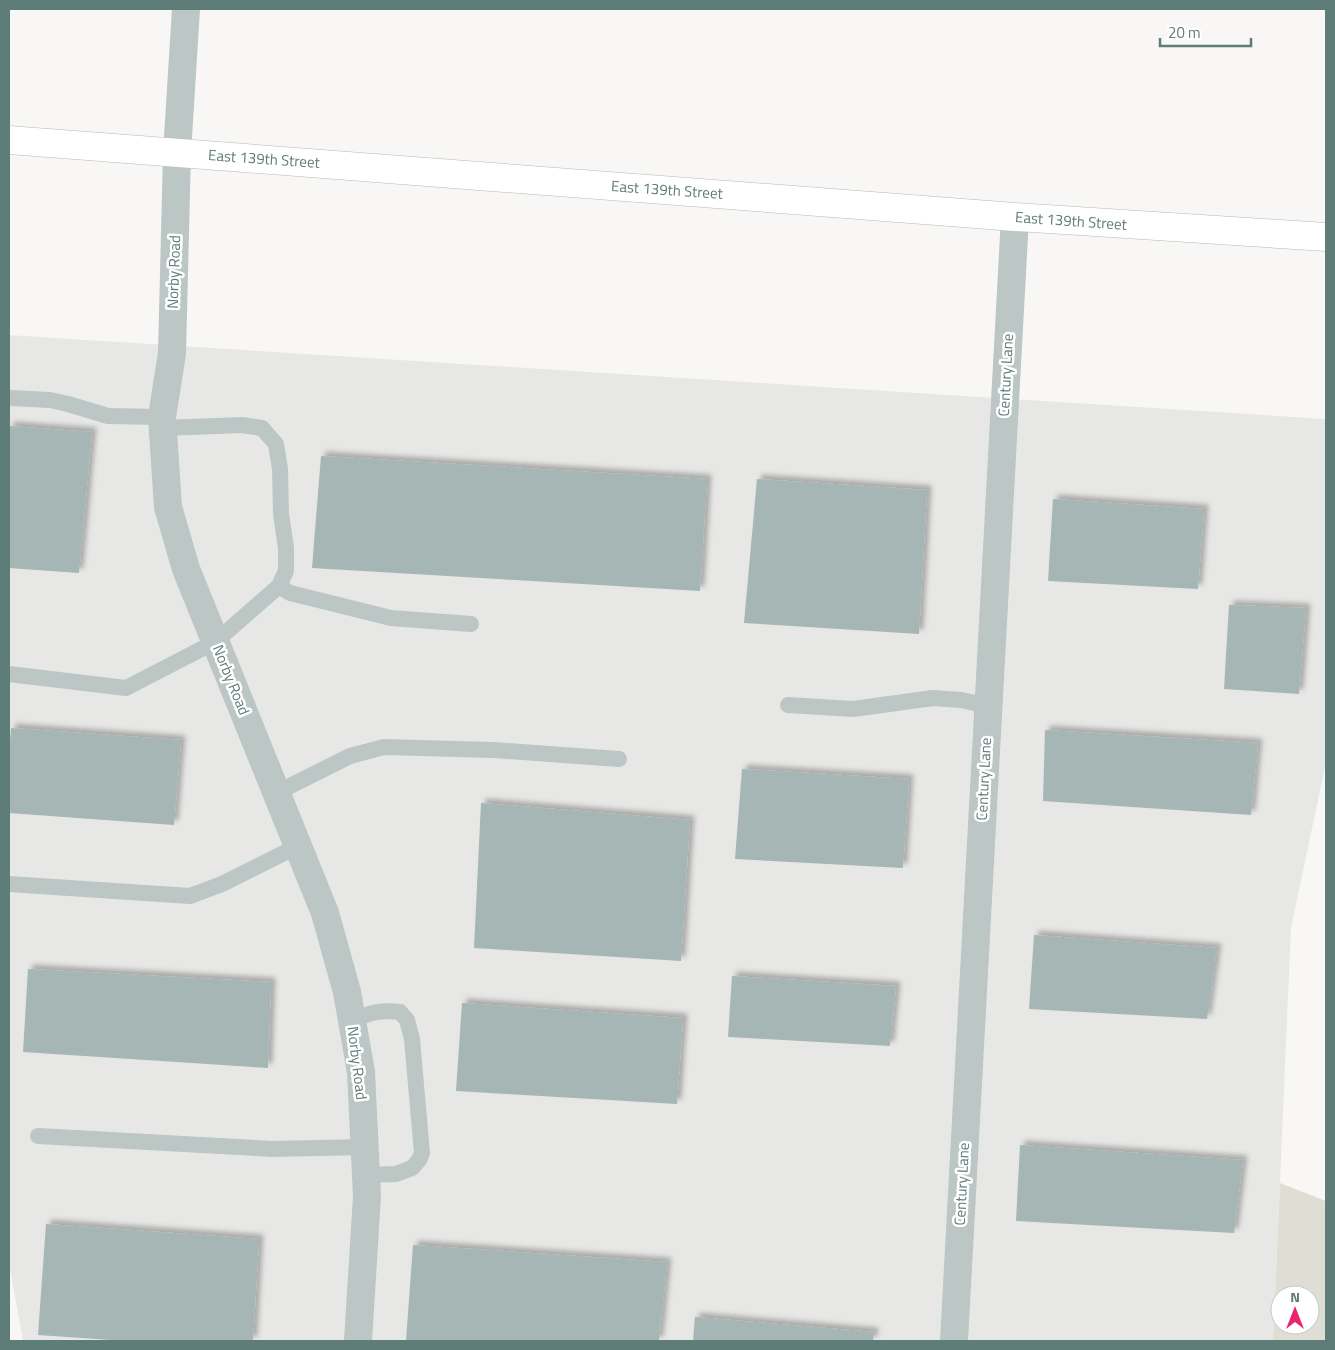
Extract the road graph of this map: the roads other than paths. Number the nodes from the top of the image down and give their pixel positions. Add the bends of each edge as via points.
1 (186, 9) edge
2 (9, 140) edge
3 (177, 153) junction
4 (1015, 217) junction
5 (1326, 237) edge
6 (9, 398) edge
7 (163, 422) junction
8 (279, 586) junction
9 (471, 624) dead end
10 (215, 642) junction
11 (9, 674) edge
12 (788, 706) dead end
13 (988, 706) junction
14 (619, 759) dead end
15 (276, 792) junction
16 (298, 846) junction
17 (9, 884) edge
18 (352, 1022) junction
19 (38, 1136) dead end
20 (365, 1148) junction
21 (366, 1175) junction
22 (358, 1341) edge
23 (954, 1341) edge

1 - 3 street, Norby Road
2 - 3 street, East 139th Street
3 - 4 street, East 139th Street
3 - 7 street, Norby Road via 172,353
4 - 5 street, East 139th Street
4 - 13 street, Century Lane
6 - 7 lane via 50,400 108,416
7 - 8 lane via 262,428 276,444 286,548 286,570
7 - 10 street, Norby Road via 168,507 186,568
8 - 9 lane via 290,593 391,618
8 - 10 lane
10 - 11 lane via 126,688
10 - 15 street, Norby Road
12 - 13 lane via 854,710 933,698
13 - 23 street, Century Lane
14 - 15 lane via 493,750 384,747 350,756
15 - 16 street, Norby Road
16 - 17 lane via 222,884 190,896
16 - 18 street, Norby Road via 324,913 347,992
18 - 20 street, Norby Road via 361,1072
18 - 21 lane via 366,1014 389,1010 400,1012 407,1020 412,1039 419,1112 422,1153 419,1160 412,1168 396,1174
19 - 20 lane via 272,1148
20 - 21 street, Norby Road
21 - 22 street, Norby Road

